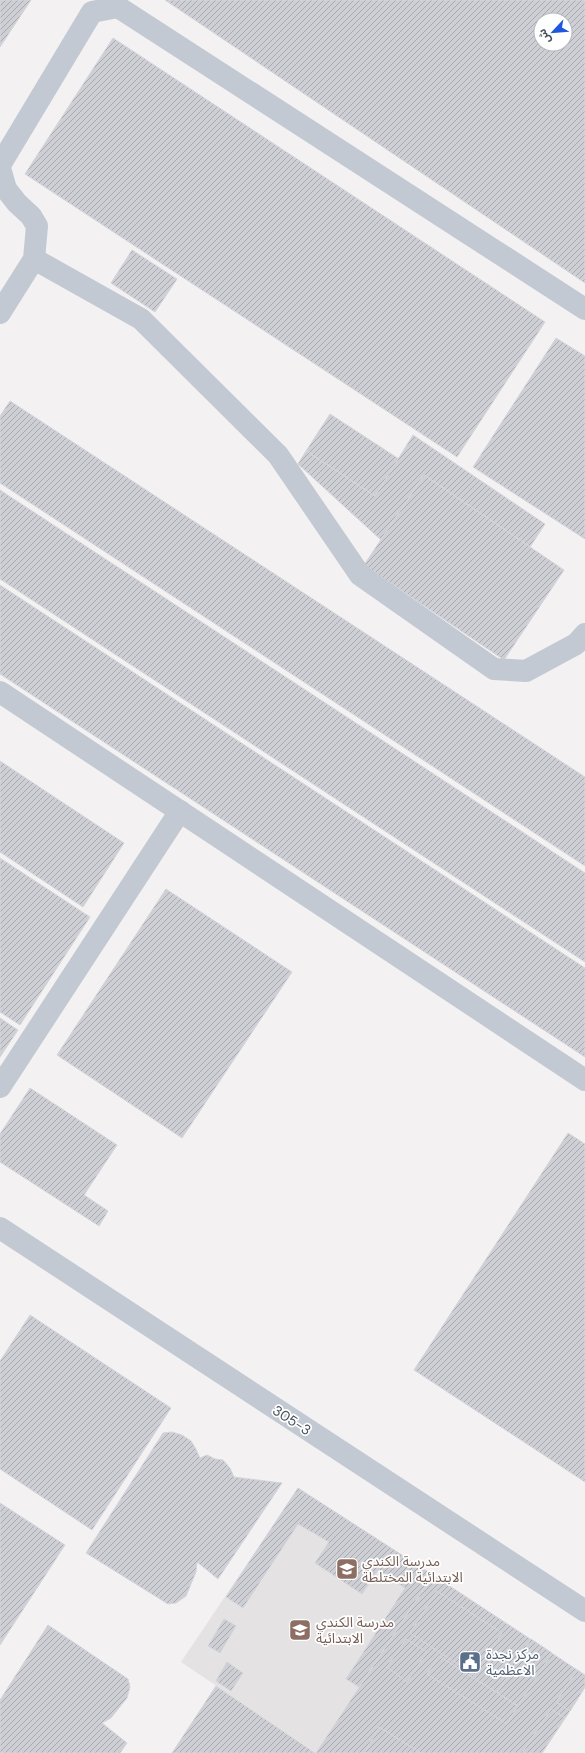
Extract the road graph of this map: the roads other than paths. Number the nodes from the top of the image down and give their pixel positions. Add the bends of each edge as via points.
1 (0, 166) edge
2 (34, 259) junction
3 (585, 309) edge
4 (0, 313) edge
5 (585, 634) edge
6 (0, 692) edge
7 (180, 811) junction
8 (585, 1080) edge
9 (0, 1087) edge
10 (0, 1228) edge
11 (585, 1611) edge

1 - 2 street via 6,189 37,226
1 - 3 street via 92,12 118,7
2 - 4 street
2 - 5 street via 141,319 278,455 360,575 494,669 526,672 576,644
6 - 7 street
7 - 8 street
7 - 9 street
10 - 11 street, 305-3

